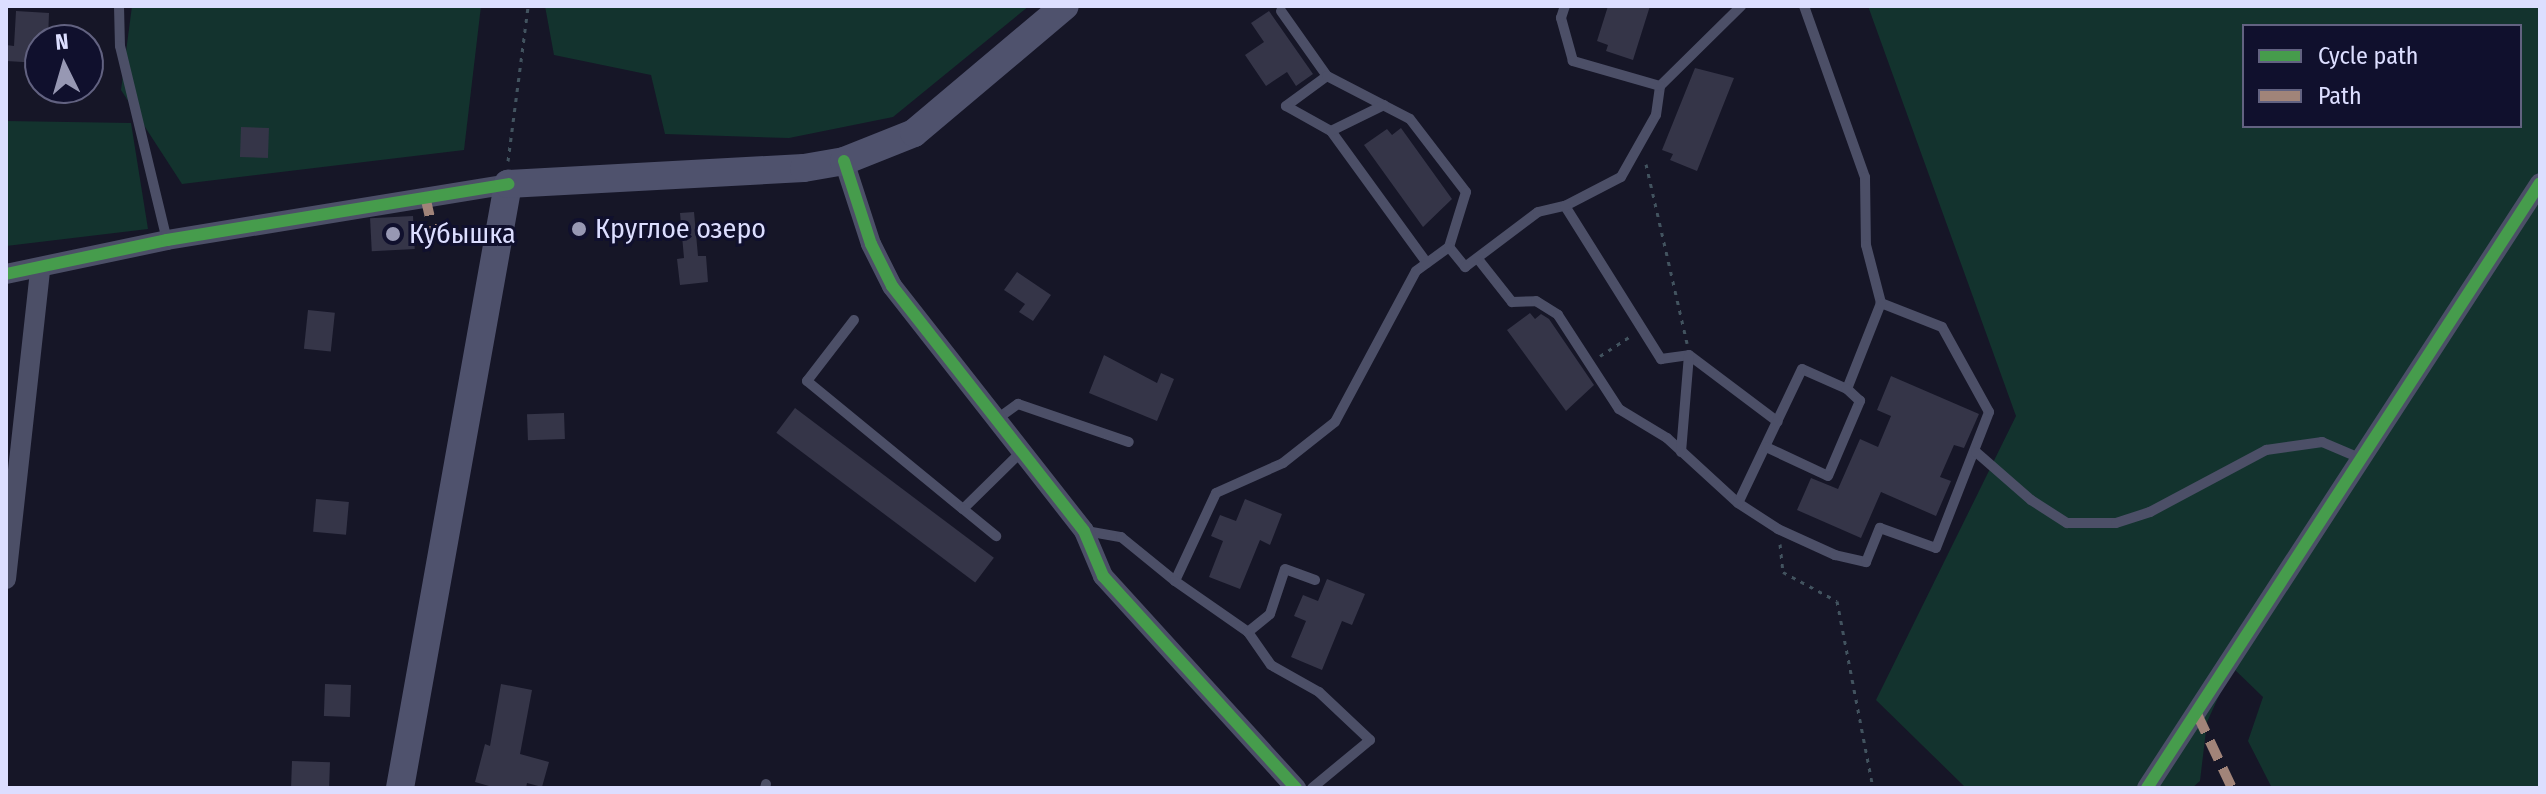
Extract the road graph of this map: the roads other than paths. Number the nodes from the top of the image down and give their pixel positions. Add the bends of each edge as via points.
1 (119, 6) edge
2 (1065, 6) edge
3 (1565, 6) edge
4 (1741, 6) edge
5 (1804, 6) edge
6 (1281, 11) dead end
7 (1327, 76) junction
8 (1660, 86) junction
9 (1384, 105) junction
10 (1331, 131) junction
11 (844, 161) junction
12 (2540, 183) edge
13 (508, 184) junction
14 (1565, 206) junction
15 (167, 240) junction
16 (1449, 247) junction
17 (1478, 259) junction
18 (1427, 263) junction
19 (40, 269) junction
20 (6, 274) edge
21 (1881, 303) junction
22 (854, 320) dead end
23 (1689, 355) junction
24 (1847, 389) junction
25 (997, 419) junction
26 (1778, 422) junction
27 (1129, 442) dead end
28 (1766, 447) junction
29 (1022, 451) junction
30 (1681, 452) junction
31 (1976, 452) junction
32 (2358, 457) junction
33 (1738, 503) junction
34 (963, 509) junction
35 (1084, 531) junction
36 (996, 536) dead end
37 (6, 579) edge
38 (1315, 580) dead end
39 (1175, 581) junction
40 (1248, 632) junction
41 (400, 788) edge
42 (1296, 788) edge
43 (1312, 788) edge
44 (2147, 788) edge

1 - 15 lane via 120,46
2 - 11 main road via 914,133
3 - 8 lane via 1561,18 1573,61
4 - 8 lane
5 - 21 lane via 1865,177 1866,245
6 - 7 lane
7 - 9 lane
7 - 10 lane via 1286,106
8 - 14 lane via 1656,115 1621,177
9 - 10 lane
9 - 16 lane via 1410,119 1466,192
10 - 18 lane
11 - 13 main road via 804,168
11 - 25 street via 887,279
12 - 32 street
13 - 15 street
13 - 41 main road
14 - 17 lane via 1538,212
14 - 23 lane via 1661,359
15 - 19 street
16 - 17 lane via 1465,267
16 - 18 lane
17 - 30 lane via 1512,302 1536,301 1558,315 1619,409
18 - 39 lane via 1416,271 1389,315 1335,422 1283,463 1216,493
19 - 20 street
19 - 37 street
21 - 24 lane
21 - 31 lane via 1942,327 1989,412
22 - 34 lane via 807,381
23 - 26 lane
23 - 30 lane
24 - 26 lane via 1802,369
24 - 28 lane via 1860,401 1828,476
25 - 27 lane via 1018,404
25 - 29 street
26 - 28 lane
28 - 33 lane
29 - 34 lane
29 - 35 street
30 - 33 lane
31 - 32 lane via 2031,500 2067,523 2116,523 2150,512 2266,450 2322,442
31 - 33 lane via 1936,548 1880,528 1866,562 1835,555 1778,529
32 - 44 street
34 - 36 lane
35 - 39 lane via 1121,537
35 - 42 street via 1103,576
38 - 40 lane via 1285,569 1270,614
39 - 40 lane
40 - 43 lane via 1271,665 1319,692 1370,740

